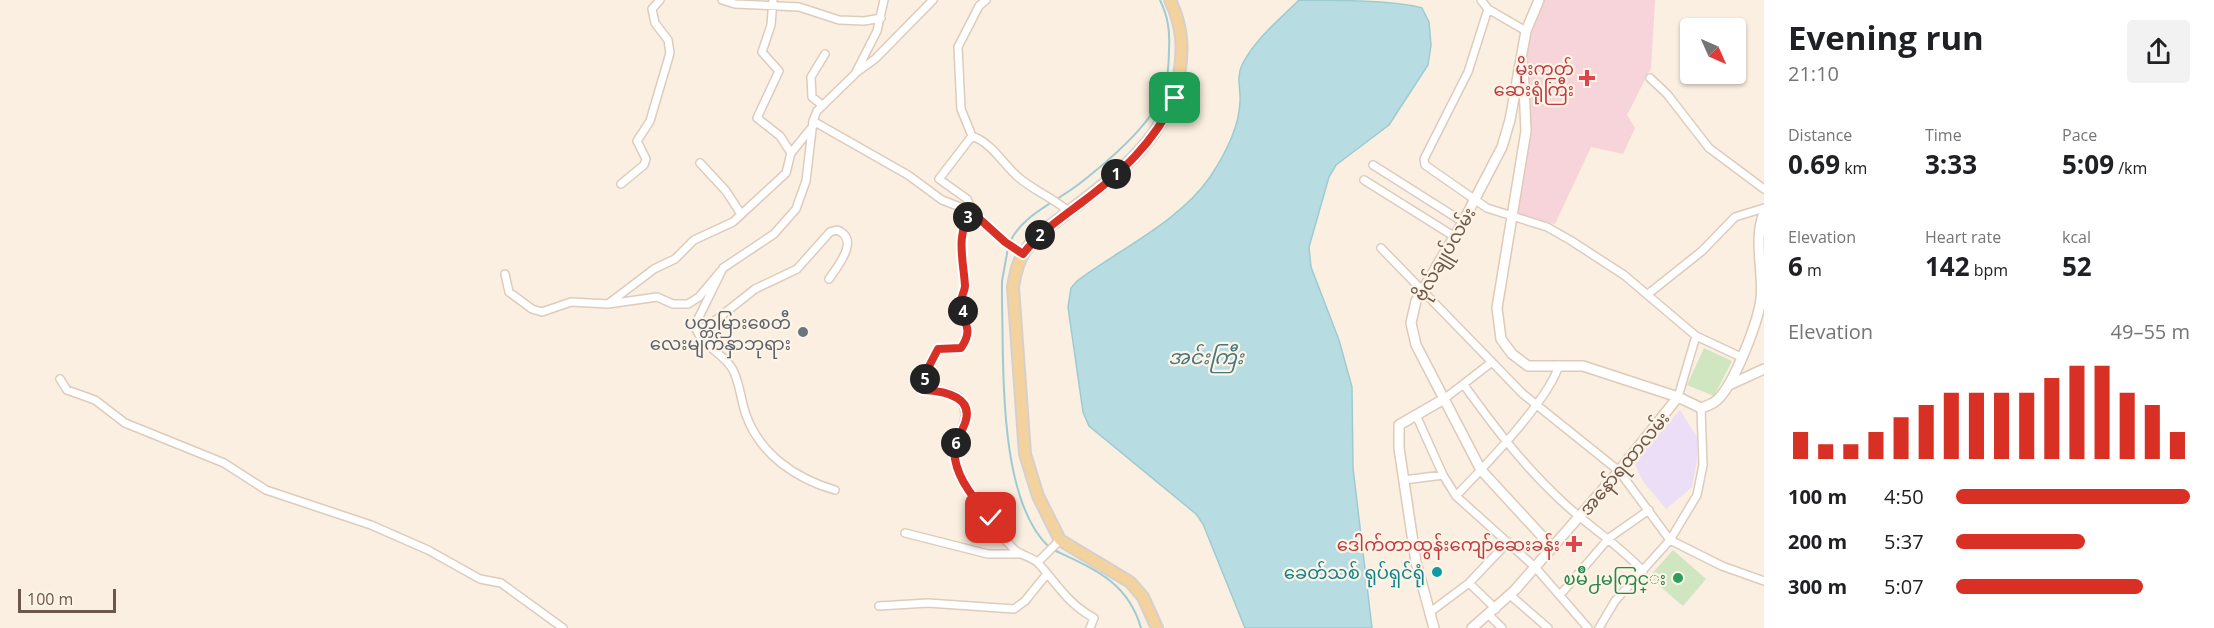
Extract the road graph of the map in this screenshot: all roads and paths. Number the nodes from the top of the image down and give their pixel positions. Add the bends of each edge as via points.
1 (660, 0) edge
2 (722, 0) edge
3 (884, 0) edge
4 (933, 0) edge
5 (986, 0) edge
6 (1170, 0) edge
7 (1481, 0) edge
8 (1539, 0) edge
9 (773, 3) edge
10 (1488, 9) junction
11 (881, 18) junction
12 (1526, 32) junction
13 (1522, 53) junction
14 (825, 54) dead end
15 (855, 74) junction
16 (1650, 78) dead end
17 (822, 105) junction
18 (813, 124) junction
19 (972, 136) junction
20 (791, 153) junction
21 (700, 162) dead end
22 (1373, 165) dead end
23 (1364, 180) dead end
24 (621, 184) dead end
25 (1764, 189) edge
26 (1475, 201) junction
27 (1764, 208) edge
28 (1070, 212) junction
29 (973, 213) junction
30 (1764, 213) edge
31 (741, 214) junction
32 (1514, 218) junction
33 (1463, 222) junction
34 (1455, 237) junction
35 (1381, 248) dead end
36 (1023, 254) junction
37 (723, 268) junction
38 (505, 274) dead end
39 (829, 279) dead end
40 (1421, 290) junction
41 (1648, 294) junction
42 (608, 304) junction
43 (696, 329) junction
44 (1696, 336) junction
45 (1741, 357) junction
46 (1492, 362) junction
47 (1559, 365) junction
48 (1764, 369) edge
49 (60, 379) dead end
50 (1464, 385) junction
51 (1729, 385) junction
52 (1678, 397) junction
53 (1444, 399) junction
54 (1535, 404) junction
55 (1701, 408) junction
56 (1416, 415) junction
57 (1506, 443) junction
58 (1481, 470) junction
59 (1620, 471) junction
60 (1443, 475) junction
61 (1404, 480) junction
62 (835, 490) dead end
63 (1456, 496) junction
64 (1649, 510) junction
65 (1580, 516) junction
66 (905, 533) dead end
67 (1610, 538) junction
68 (1670, 540) junction
69 (1508, 542) junction
70 (1054, 546) junction
71 (1552, 547) junction
72 (1022, 554) junction
73 (1038, 562) junction
74 (1535, 567) junction
75 (1643, 571) junction
76 (1046, 575) junction
77 (1764, 581) edge
78 (1468, 583) junction
79 (1510, 595) junction
80 (1560, 595) junction
81 (879, 606) dead end
82 (1492, 612) junction
83 (1429, 613) junction
84 (563, 628) edge
85 (1090, 628) edge
86 (1157, 628) edge
87 (1434, 628) edge
88 (1472, 628) edge
89 (1502, 628) edge
90 (1548, 628) edge
91 (1588, 628) edge
92 (1599, 628) edge

1 - 24 street via 652,9 653,17 668,40 670,53 650,121 637,141 646,159 644,165
2 - 9 street via 735,4
3 - 11 street
4 - 15 street
5 - 19 street via 958,47 961,109
6 - 28 main road via 1180,26 1182,50 1175,98 1165,120 1119,172
7 - 10 street
8 - 12 street, ဗိုလ်‌ချုပ်‌လမ်း
9 - 11 street via 839,20
9 - 20 street via 762,52 779,71 757,118 780,136
10 - 12 street
10 - 26 street via 1468,72 1423,163
11 - 15 street
12 - 13 street, ဗိုလ်‌ချုပ်‌လမ်း
13 - 26 street, ဗိုလ်‌ချုပ်‌လမ်း via 1507,134
13 - 32 street via 1526,131
14 - 17 street via 810,83 812,97
15 - 17 street
16 - 25 street via 1709,148
17 - 18 street
18 - 20 street
18 - 29 street via 908,174 942,200
18 - 37 street via 805,189 796,210 774,234
19 - 28 street via 984,142 1019,177
19 - 29 street via 939,179 967,199
20 - 31 street via 786,173
21 - 31 street
22 - 33 street
23 - 34 street
26 - 32 street
26 - 33 street, ဗိုလ်‌ချုပ်‌လမ်း
27 - 41 street via 1735,217 1702,251
28 - 36 main road via 1040,234
29 - 36 street
29 - 72 street via 964,224 961,259 965,285 960,301 969,329 957,350 938,349 927,370 923,390 950,393 962,402 966,417 955,449 959,471 971,495 1004,538
30 - 45 street via 1758,239 1761,299
31 - 42 street via 733,222 694,240 675,259 654,269
32 - 41 street via 1547,227 1570,240
32 - 47 street via 1497,308 1502,339 1512,354 1528,366
33 - 34 street, ဗိုလ်‌ချုပ်‌လမ်း
34 - 40 street, ဗိုလ်‌ချုပ်‌လမ်း
35 - 40 street
36 - 70 main road via 1016,272 1013,301 1025,454
37 - 42 street via 699,297 688,304 673,304 657,297
37 - 43 street
38 - 42 street via 510,292 542,312 571,302
39 - 43 street via 848,244 837,230 830,232 797,270 755,289 707,327
40 - 46 street
40 - 53 street, ဗိုလ်‌ချုပ်‌လမ်း via 1412,310 1412,333
41 - 44 street
43 - 62 street via 702,341 733,370 747,419 767,452 807,479
44 - 45 street
44 - 52 street
45 - 51 street
46 - 50 street
46 - 54 street
47 - 52 street via 1582,366
47 - 54 street
48 - 51 street
49 - 84 street via 67,390 95,400 125,423 224,463 266,490 371,525 480,579 501,583
50 - 53 street
50 - 57 street
51 - 55 street via 1717,401
52 - 55 street, အ‌နော်‌ရထာလမ်း
52 - 59 street, အ‌နော်‌ရထာလမ်း
53 - 56 street
53 - 58 street, ဗိုလ်‌ချုပ်‌လမ်း
54 - 57 street
54 - 59 street
55 - 68 street via 1701,478 1697,495
56 - 60 street
56 - 61 street via 1399,425
57 - 58 street
57 - 65 street
58 - 63 street
58 - 71 street, ဗိုလ်‌ချုပ်‌လမ်း
59 - 64 street
59 - 65 street, အ‌နော်‌ရထာလမ်း
60 - 61 street
60 - 63 street
61 - 83 street via 1416,562
63 - 69 street
64 - 67 street
64 - 68 street
65 - 67 street
65 - 71 street, အ‌နော်‌ရထာလမ်း
66 - 72 street via 988,554
67 - 75 street
67 - 80 street
68 - 75 street
68 - 77 street via 1722,566
69 - 74 street
69 - 78 street
70 - 73 street
70 - 86 main road via 1130,582 1146,602
71 - 74 street, အ‌နော်‌ရထာလမ်း
72 - 73 street
73 - 76 street
74 - 79 street, အ‌နော်‌ရထာလမ်း
74 - 80 street
75 - 92 street via 1616,601
76 - 81 street via 1014,609 928,603
76 - 85 street via 1081,611 1094,618
78 - 82 street
78 - 83 street
79 - 82 street, အ‌နော်‌ရထာလမ်း
79 - 90 street
80 - 91 street
82 - 88 street, အ‌နော်‌ရထာလမ်း
82 - 89 street
83 - 87 street

